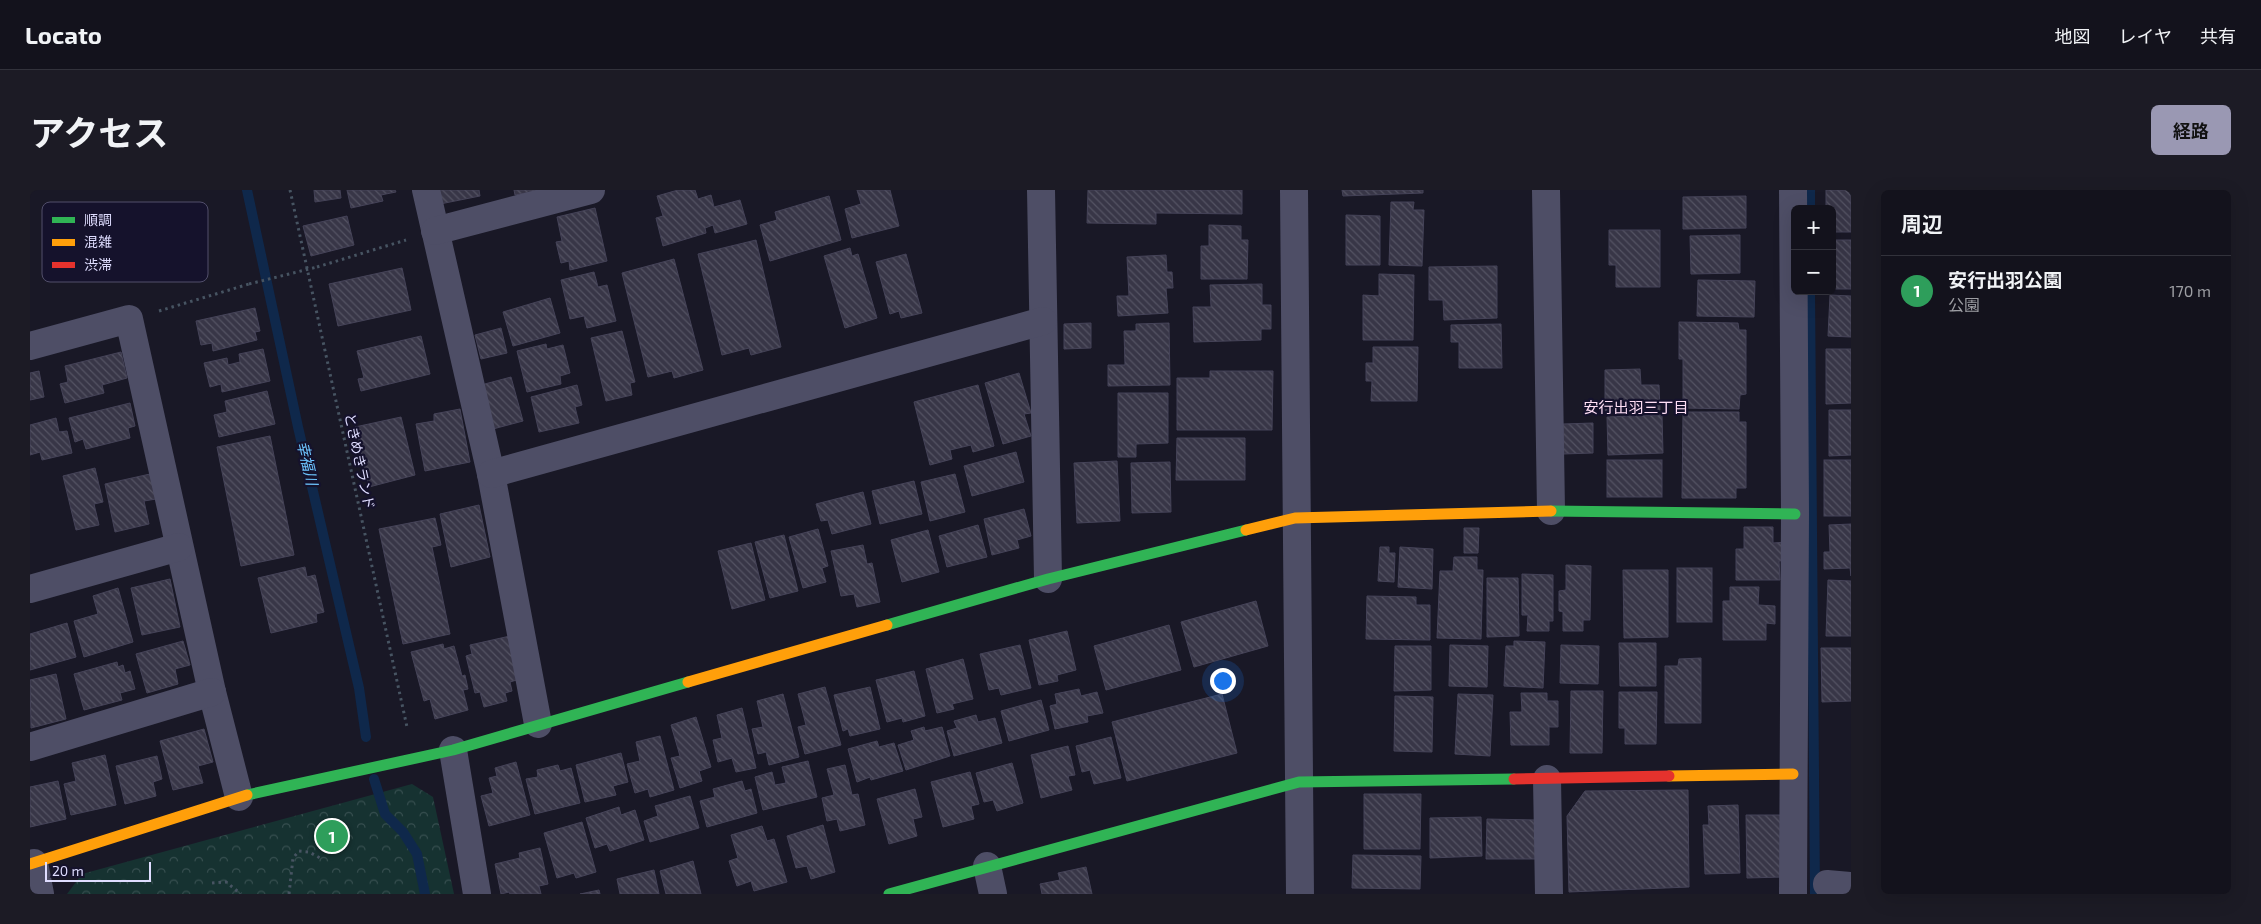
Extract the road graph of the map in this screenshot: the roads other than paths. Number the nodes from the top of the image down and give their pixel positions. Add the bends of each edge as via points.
1 (426, 190) edge
2 (591, 190) edge
3 (1041, 190) edge
4 (1294, 190) edge
5 (1546, 190) edge
6 (1793, 190) edge
7 (435, 231) junction
8 (1043, 321) junction
9 (30, 346) edge
10 (491, 474) junction
11 (1551, 512) junction
12 (1795, 514) junction
13 (1296, 518) junction
14 (179, 547) junction
15 (1048, 579) junction
16 (30, 589) edge
17 (212, 692) junction
18 (538, 724) junction
19 (30, 747) edge
20 (453, 750) junction
21 (1793, 774) junction
22 (1547, 779) junction
23 (1299, 782) junction
24 (239, 797) junction
25 (32, 864) edge
26 (987, 866) junction
27 (40, 894) edge
28 (477, 894) edge
29 (889, 894) edge
30 (993, 894) edge
31 (1300, 894) edge
32 (1549, 894) edge
33 (1793, 894) edge

1 - 7 street
2 - 7 street
3 - 8 street
4 - 13 street
5 - 11 street
6 - 12 street
7 - 10 street
8 - 10 street
8 - 15 street
9 - 14 street via 129,319
10 - 18 street
11 - 12 street
11 - 13 street
12 - 21 street
13 - 15 street
13 - 23 street
14 - 16 street
14 - 17 street
15 - 18 street
17 - 19 street
17 - 24 street
18 - 20 street
20 - 24 street
20 - 28 street
21 - 22 street
21 - 33 street
22 - 23 street
22 - 32 street
23 - 26 street
23 - 31 street
24 - 25 street
25 - 27 street
26 - 29 street
26 - 30 street

